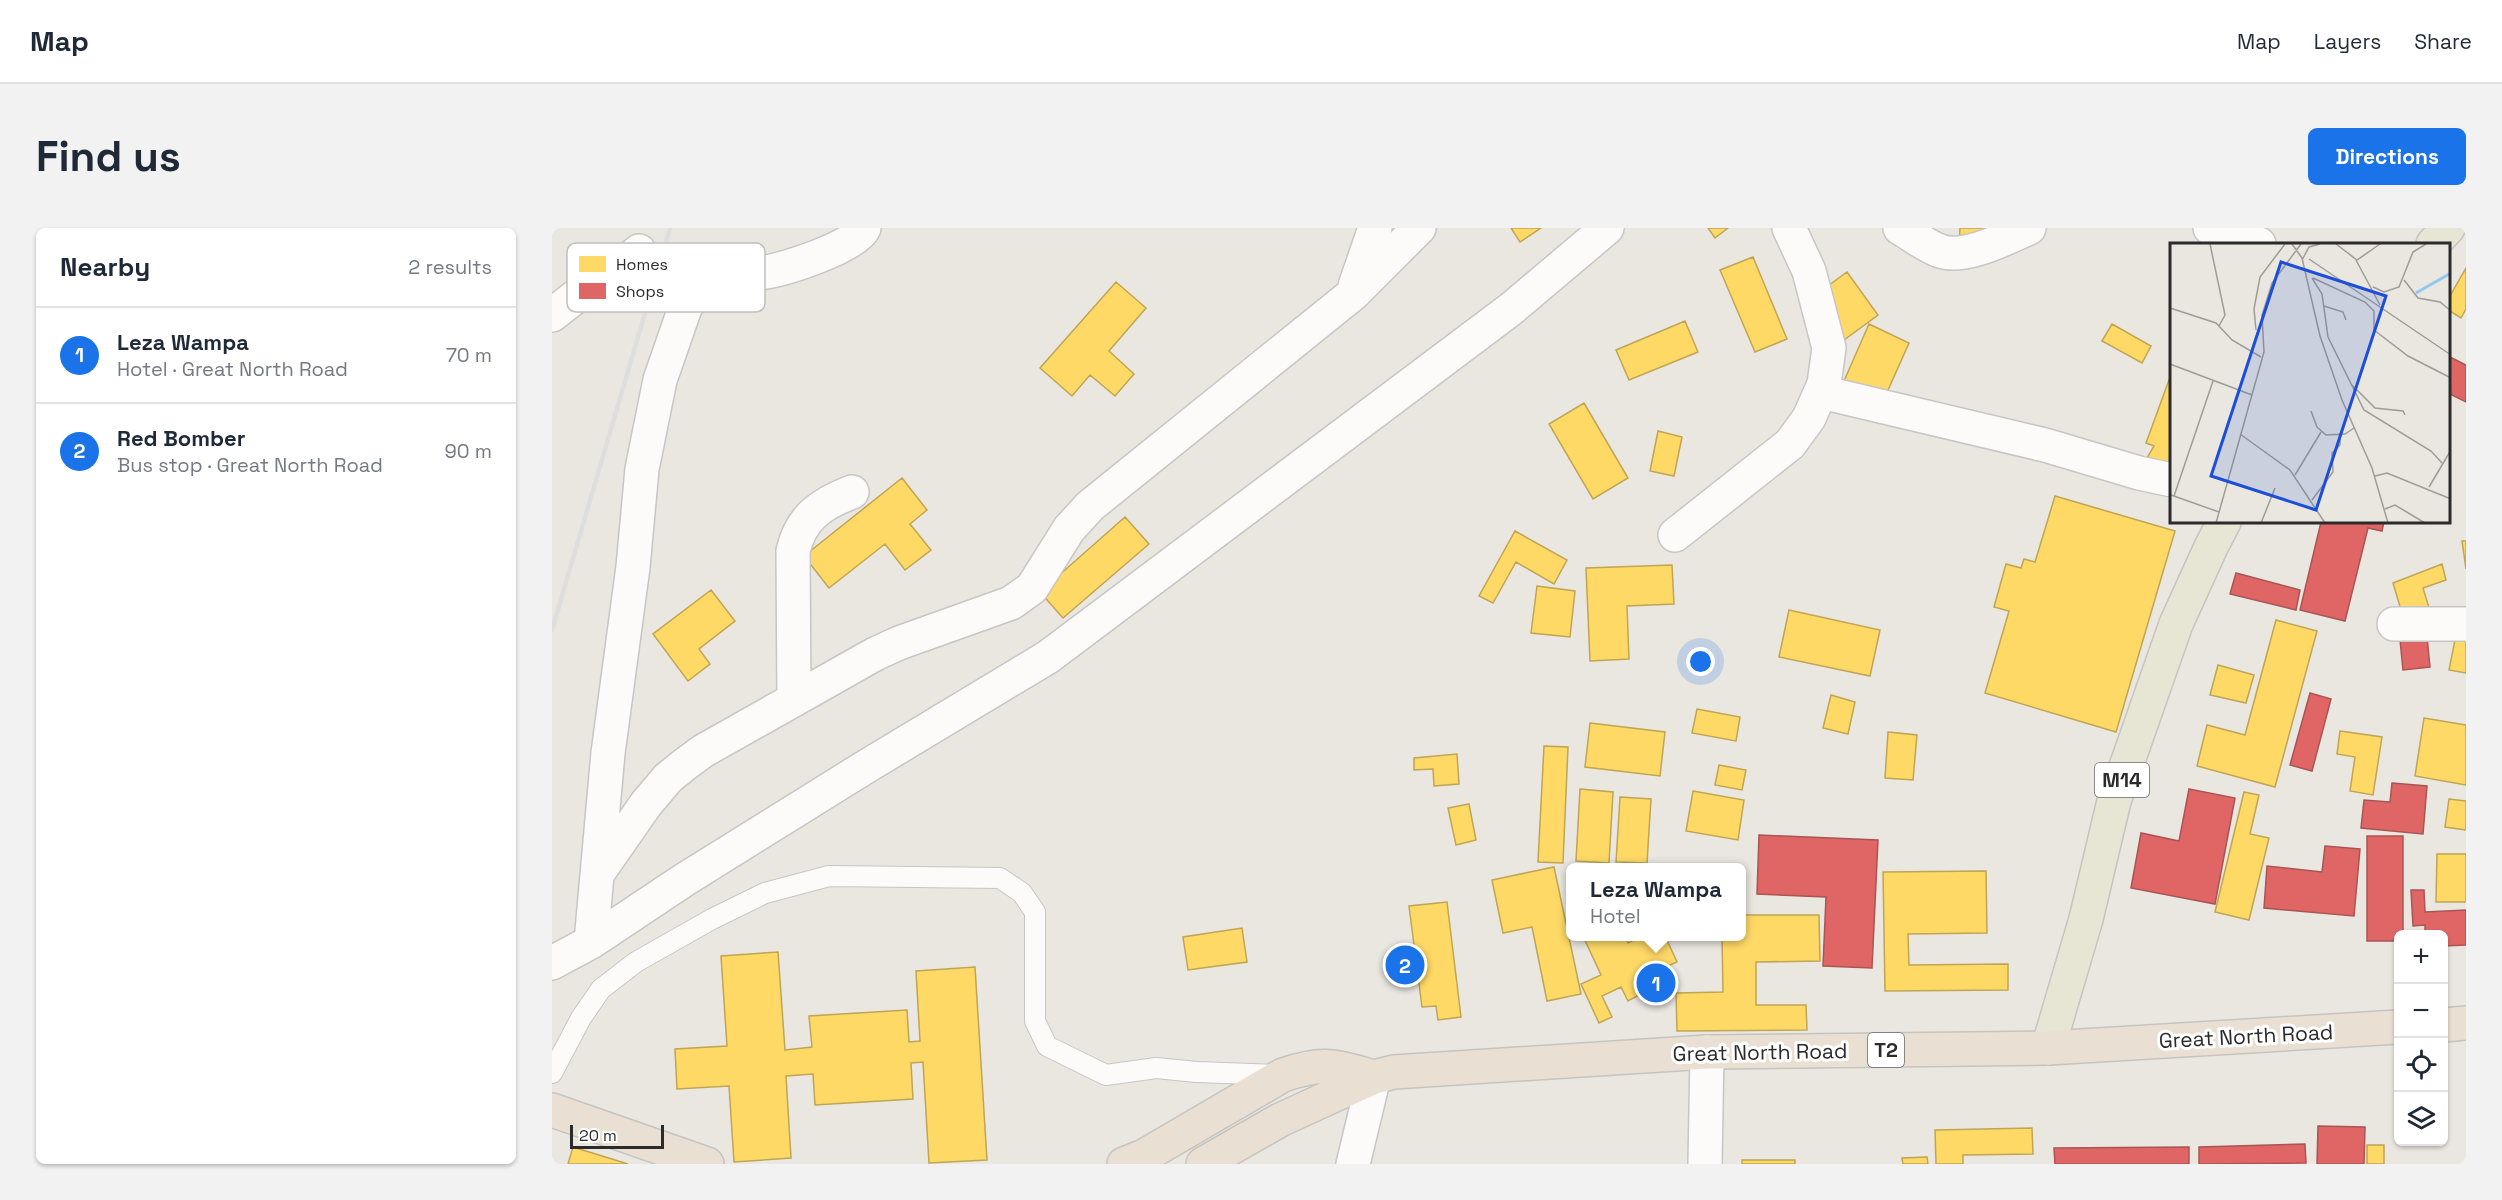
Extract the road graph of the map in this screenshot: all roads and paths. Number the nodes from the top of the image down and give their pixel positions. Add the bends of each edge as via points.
1 (864, 228) edge
2 (1375, 228) edge
3 (1419, 228) edge
4 (1607, 228) edge
5 (1900, 228) edge
6 (2029, 228) edge
7 (2210, 228) edge
8 (2448, 228) edge
9 (1797, 230) edge
10 (2256, 243) edge
11 (2434, 243) edge
12 (765, 272) edge
13 (1353, 294) junction
14 (567, 303) edge
15 (684, 312) edge
16 (552, 315) edge
17 (1821, 392) junction
18 (2170, 480) edge
19 (852, 492) dead end
20 (2223, 524) edge
21 (1675, 535) dead end
22 (2394, 624) dead end
23 (2466, 624) edge
24 (794, 700) junction
25 (598, 873) junction
26 (591, 942) junction
27 (552, 963) edge
28 (2466, 1023) edge
29 (2448, 1025) edge
30 (2394, 1027) edge
31 (2048, 1048) junction
32 (1707, 1052) junction
33 (552, 1073) edge
34 (1282, 1075) junction
35 (1374, 1077) junction
36 (552, 1110) edge
37 (707, 1164) edge
38 (1124, 1164) edge
39 (1203, 1164) edge
40 (1353, 1164) edge
41 (1705, 1164) edge

1 - 12 street via 861,235 840,248
2 - 13 street
3 - 13 street
4 - 26 street via 1511,309 1048,657 684,880
5 - 6 street via 1941,252 1959,252 1992,244
7 - 10 street
8 - 11 main road
9 - 17 street via 1829,348
13 - 24 street via 1090,506 1069,529 1032,588 1016,600 899,643
14 - 16 street
15 - 25 street via 660,380 642,469 608,753
17 - 18 street
17 - 21 street via 1809,418 1790,444
19 - 24 street via 825,504 797,534 793,552
20 - 31 main road, M14 via 2176,624 2114,801 2086,919
22 - 23 street
24 - 25 street via 703,751 668,778
25 - 26 street
26 - 27 street
28 - 29 highway
30 - 31 highway, Great North Road / T2
31 - 32 highway, Great North Road / T2
32 - 35 highway, Great North Road / T2 via 1394,1072
32 - 41 street
33 - 34 lane via 601,989 636,962 765,893 829,876 1000,878 1022,893 1035,912 1035,1021 1047,1046 1106,1075 1156,1068
34 - 35 highway via 1329,1065
34 - 38 highway
35 - 39 highway via 1280,1120
35 - 40 street
36 - 37 highway

